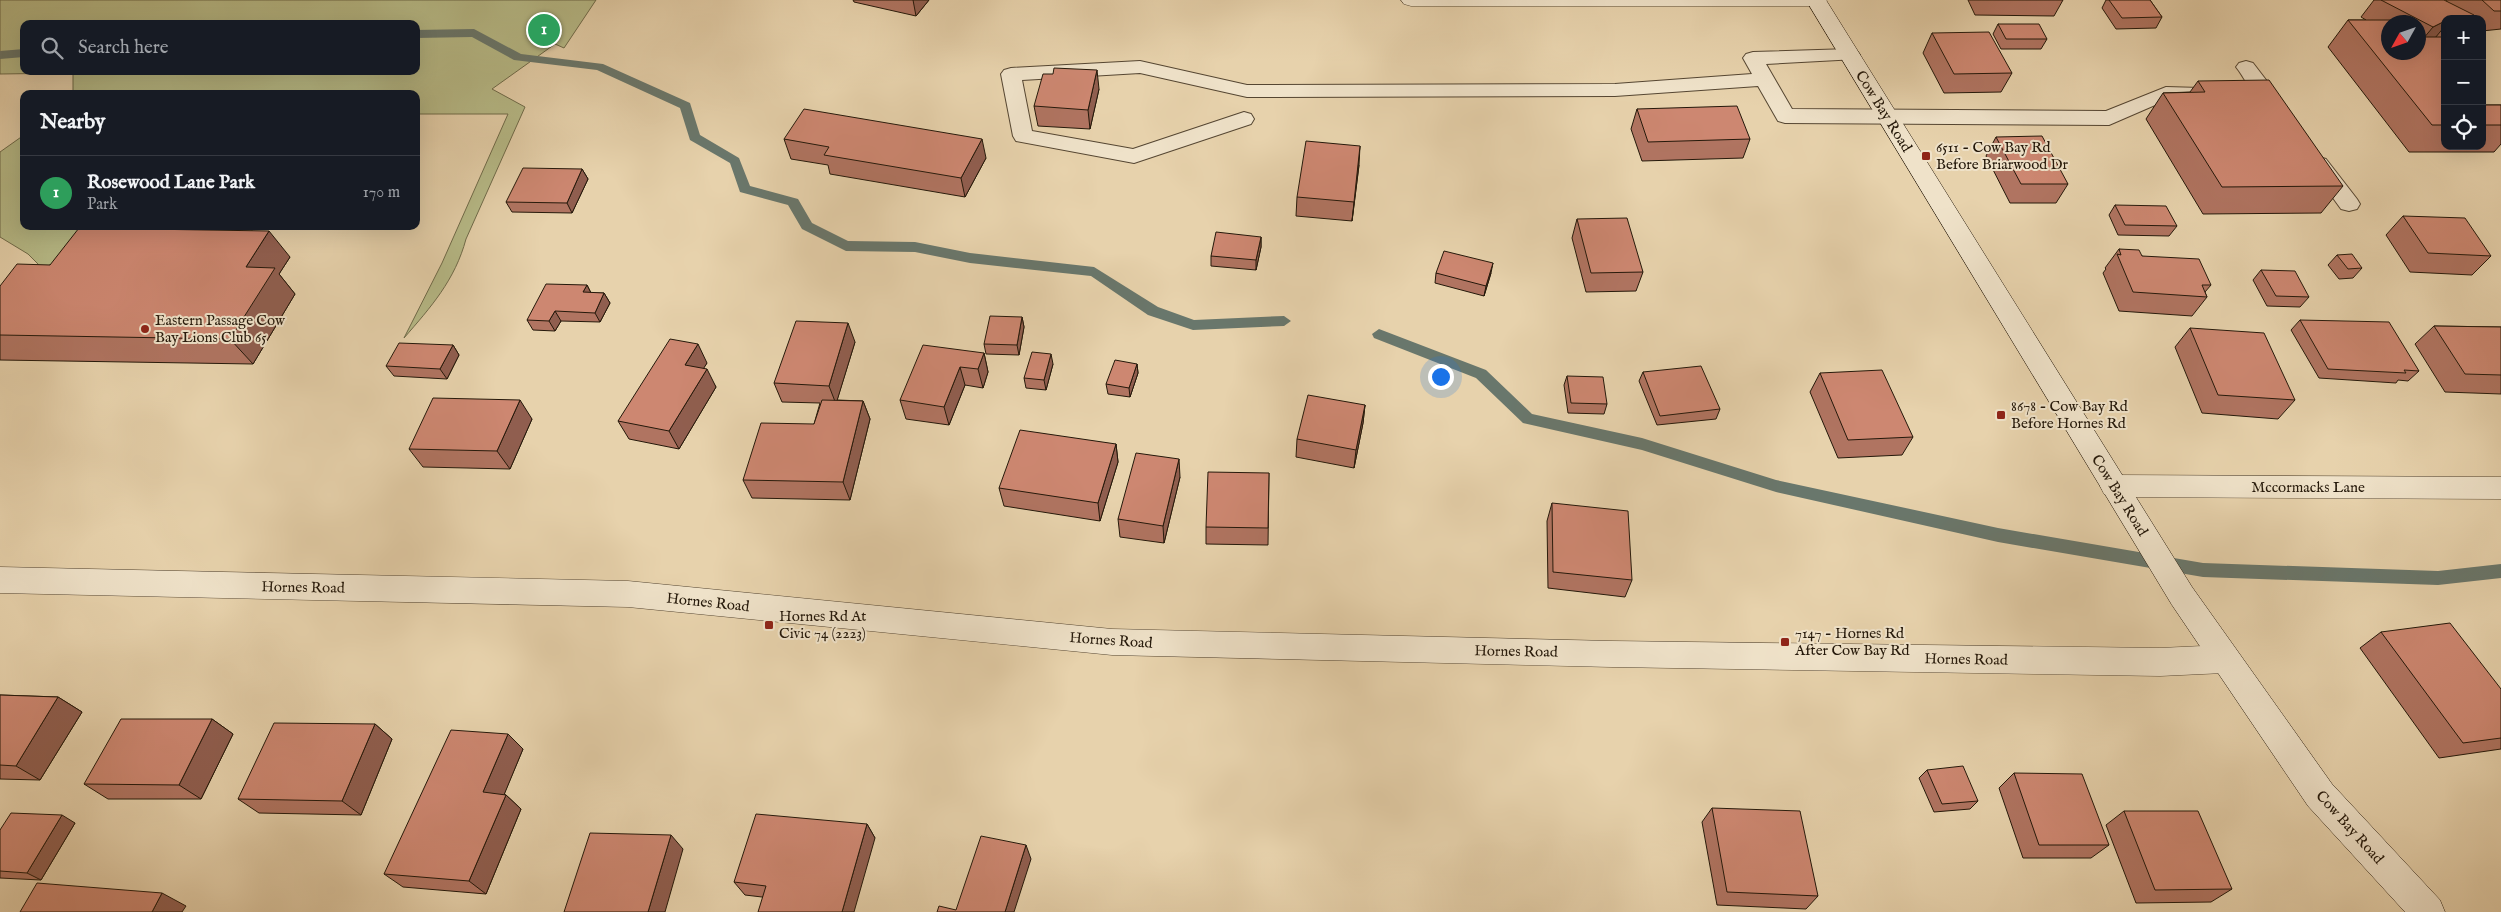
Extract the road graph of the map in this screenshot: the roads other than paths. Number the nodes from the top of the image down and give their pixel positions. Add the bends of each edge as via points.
1 (1411, 0) edge
2 (1817, 0) edge
3 (1850, 55) junction
4 (2246, 67) dead end
5 (1765, 79) junction
6 (2212, 93) edge
7 (2239, 94) edge
8 (1889, 118) junction
9 (1244, 119) dead end
10 (2308, 149) edge
11 (2349, 204) dead end
12 (2114, 486) junction
13 (2501, 488) edge
14 (0, 580) edge
15 (2224, 659) junction
16 (2428, 912) edge

1 - 2 street
2 - 3 street, Cow Bay Road
3 - 5 lane via 1754,58
3 - 8 street, Cow Bay Road
4 - 7 lane via 2272,102
5 - 8 lane via 1786,116
5 - 9 lane via 1616,90 1248,91 1140,67 1011,74 1023,136 1066,145 1134,156
6 - 8 lane via 2166,93 2110,118
8 - 12 street, Cow Bay Road
10 - 11 lane
12 - 13 street, Mccormacks Lane
12 - 15 street, Cow Bay Road
14 - 15 street, Hornes Road via 628,594 1112,642 1612,654 2160,662
15 - 16 street, Cow Bay Road via 2320,795

